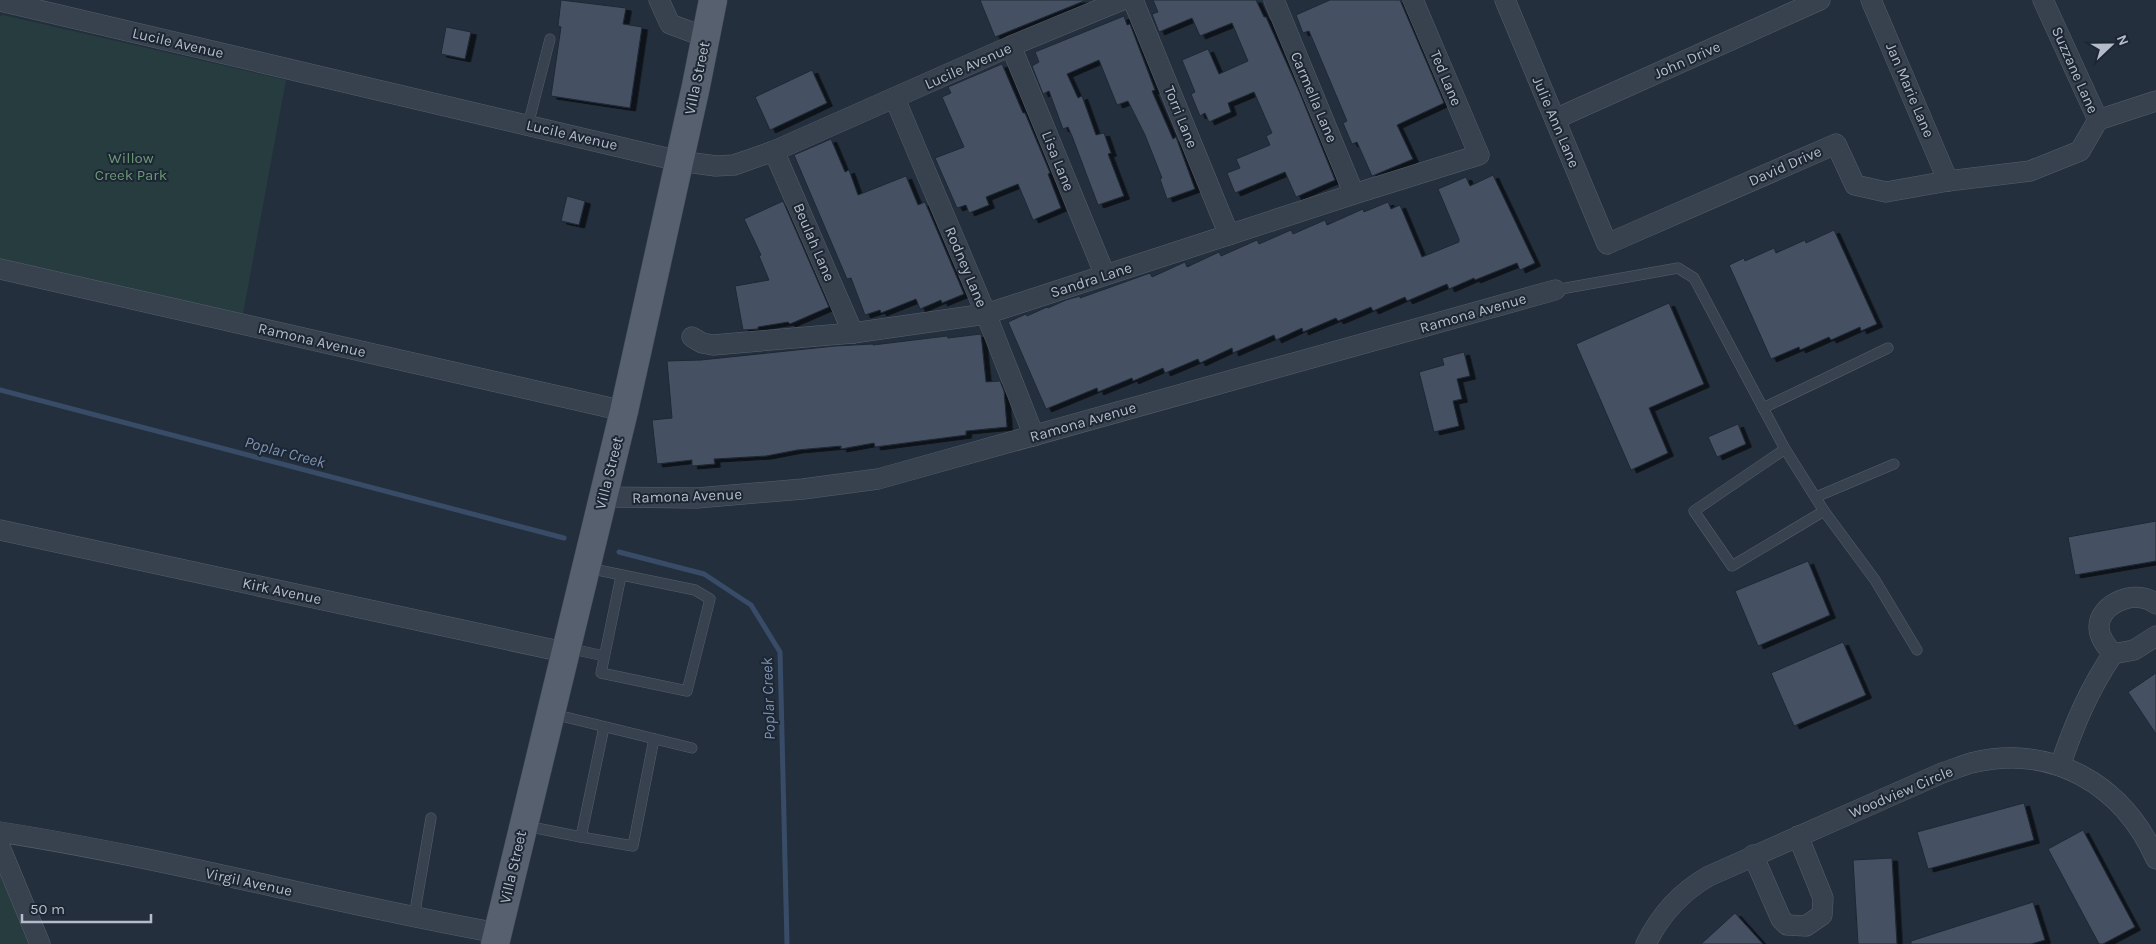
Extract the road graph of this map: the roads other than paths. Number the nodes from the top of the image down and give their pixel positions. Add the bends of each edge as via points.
1 (659, 0) edge
2 (713, 0) edge
3 (1122, 0) edge
4 (1134, 0) edge
5 (1274, 0) edge
6 (1412, 0) edge
7 (1505, 0) edge
8 (1820, 0) edge
9 (1872, 0) edge
10 (2043, 0) edge
11 (0, 1) edge
12 (705, 37) junction
13 (550, 39) dead end
14 (1011, 46) junction
15 (895, 99) junction
16 (2156, 101) edge
17 (1555, 119) junction
18 (2098, 120) junction
19 (528, 125) junction
20 (774, 151) junction
21 (1479, 155) joint
22 (679, 161) junction
23 (1948, 181) junction
24 (1354, 194) junction
25 (1229, 235) junction
26 (1607, 244) joint
27 (0, 269) edge
28 (1105, 275) junction
29 (1555, 290) joint
30 (986, 314) junction
31 (853, 333) junction
32 (692, 337) dead end
33 (1888, 348) dead end
34 (1763, 408) junction
35 (624, 411) junction
36 (1034, 436) junction
37 (1785, 449) junction
38 (1894, 464) dead end
39 (603, 497) junction
40 (1816, 497) junction
41 (1824, 511) junction
42 (0, 530) edge
43 (585, 567) junction
44 (621, 576) junction
45 (2156, 604) edge
46 (2156, 636) edge
47 (565, 650) junction
48 (1917, 650) dead end
49 (2113, 654) junction
50 (604, 656) junction
51 (550, 714) junction
52 (604, 727) junction
53 (654, 739) junction
54 (692, 748) dead end
55 (2060, 766) junction
56 (431, 818) dead end
57 (523, 825) junction
58 (0, 832) edge
59 (1798, 836) junction
60 (581, 837) junction
61 (0, 847) edge
62 (1753, 855) junction
63 (2156, 859) edge
64 (414, 917) junction
65 (496, 938) edge
66 (40, 944) edge
67 (1646, 944) edge

1 - 12 street via 670,24
2 - 12 main road, Villa Street
3 - 14 street, Lucile Avenue
4 - 25 street, Torri Lane
5 - 24 street, Carmella Lane
6 - 21 street, Ted Lane
7 - 17 street, Julie Ann Lane
8 - 17 street, John Drive
9 - 23 street, Jan Marie Lane
10 - 18 street, Suzzane Lane
11 - 19 street, Lucile Avenue
12 - 22 main road, Villa Street
13 - 19 lane
14 - 15 street, Lucile Avenue
14 - 28 street, Lisa Lane
15 - 20 street, Lucile Avenue
15 - 30 street, Rodney Lane
16 - 18 street
17 - 26 street, Julie Ann Lane
18 - 23 street, Suzzane Lane via 2080,151 2030,171
19 - 22 street, Lucile Avenue
20 - 22 street, Lucile Avenue via 734,165
20 - 31 street, Beulah Lane
21 - 24 street, Sandra Lane
22 - 35 main road, Villa Street
23 - 26 street, David Drive via 1886,192 1854,185 1836,144
24 - 25 street, Sandra Lane
25 - 28 street, Sandra Lane
27 - 35 street, Ramona Avenue
28 - 30 street, Sandra Lane
29 - 34 lane via 1678,268 1694,278
29 - 36 street, Ramona Avenue
30 - 31 street, Sandra Lane
30 - 36 street, Rodney Lane
31 - 32 street, Sandra Lane via 713,345
33 - 34 lane
34 - 37 lane
35 - 39 main road, Villa Street
36 - 39 street, Ramona Avenue via 878,479 850,483 697,498
37 - 40 lane
37 - 41 lane via 1694,511 1732,566
38 - 40 lane
39 - 43 main road, Villa Street
40 - 41 lane
41 - 48 lane via 1875,580
42 - 47 street, Kirk Avenue
43 - 44 lane
43 - 47 main road, Villa Street
44 - 50 lane
44 - 50 lane via 695,590 710,599 687,691 601,673
45 - 49 street via 2132,596 2102,616 2100,633
46 - 49 street via 2134,650
47 - 50 lane
47 - 51 main road, Villa Street
49 - 55 street via 2090,690
51 - 52 lane
51 - 57 main road, Villa Street
52 - 53 lane
52 - 60 lane
53 - 54 lane
53 - 60 lane via 633,846
55 - 59 street, Woodview Circle via 2014,758 1970,763
55 - 63 street, Woodview Circle via 2078,773 2115,799 2146,837
56 - 64 lane
57 - 60 lane
57 - 65 main road, Villa Street
58 - 64 street, Virgil Avenue via 67,843
59 - 62 street, Woodview Circle
59 - 62 street via 1824,898 1822,915 1806,926 1787,925 1781,918
61 - 66 street
62 - 67 street, Woodview Circle via 1708,876 1685,892 1663,915
64 - 65 street, Virgil Avenue

